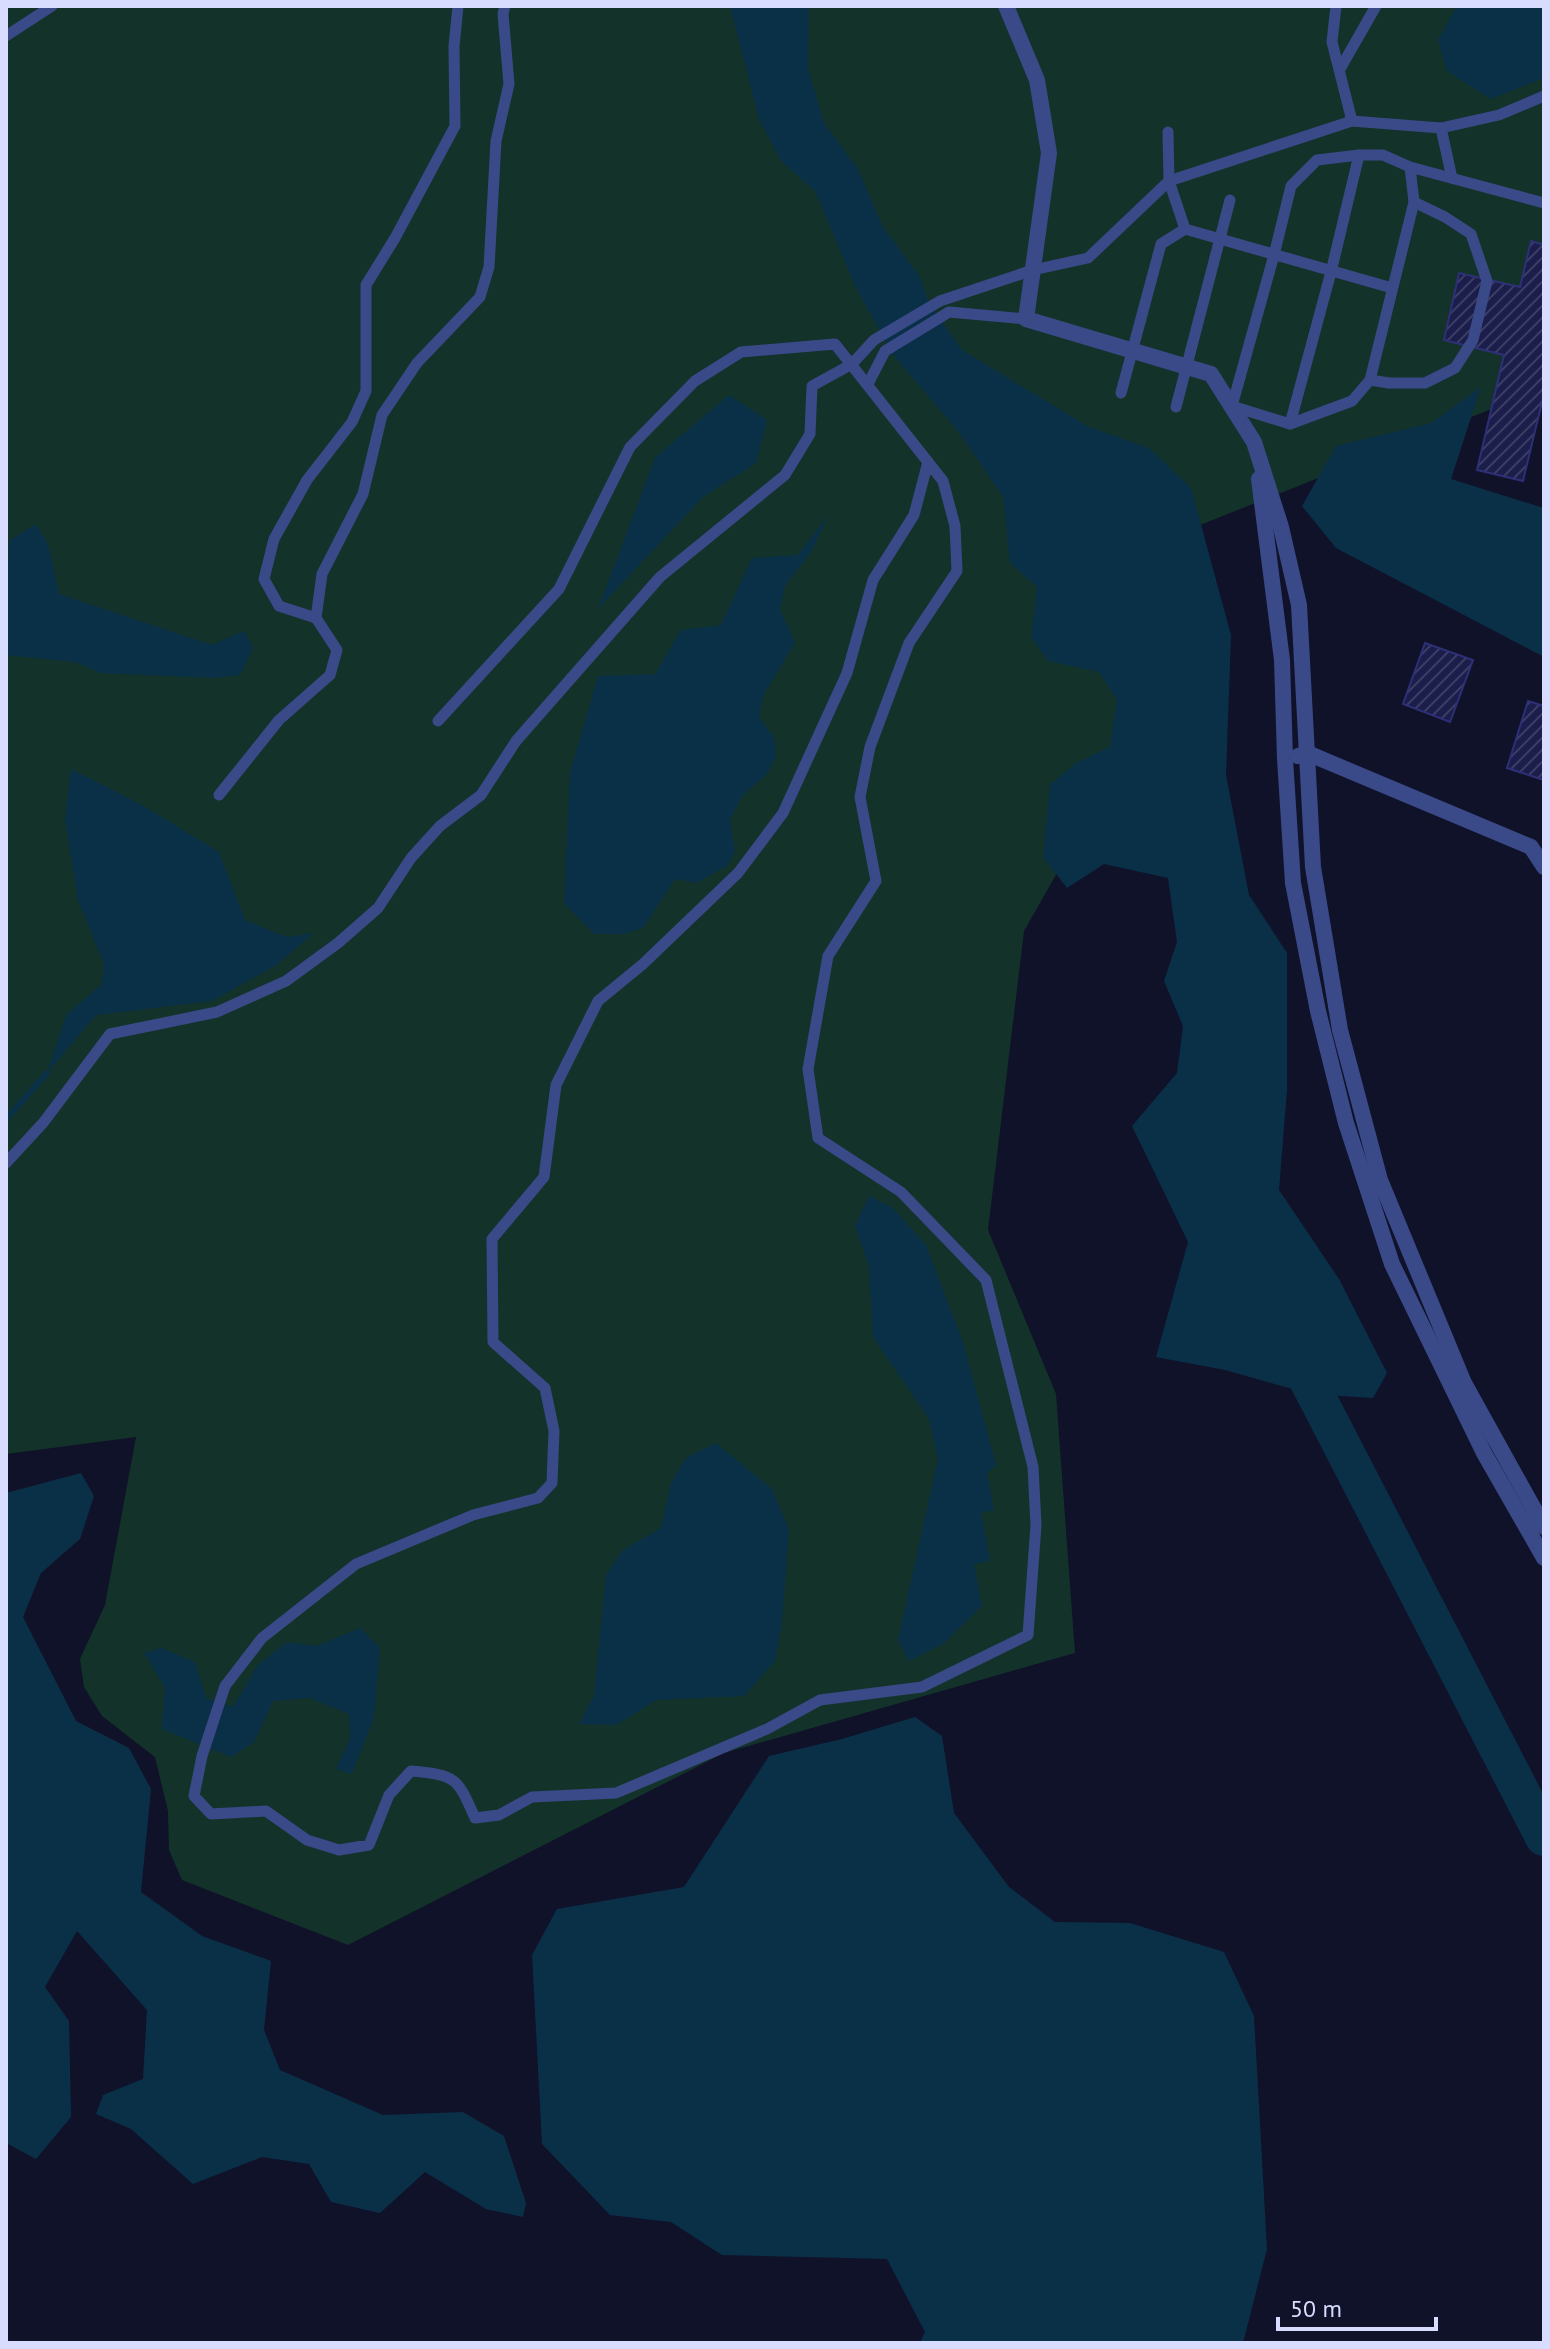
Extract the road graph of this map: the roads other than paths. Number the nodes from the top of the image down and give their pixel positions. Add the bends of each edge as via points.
1 (52, 6) edge
2 (458, 6) edge
3 (505, 6) edge
4 (1006, 6) edge
5 (1336, 6) edge
6 (1376, 6) edge
7 (6, 36) edge
8 (1340, 69) junction
9 (1544, 96) edge
10 (1352, 121) junction
11 (1441, 128) junction
12 (1168, 132) dead end
13 (1359, 155) junction
14 (1410, 167) junction
15 (1452, 178) junction
16 (1169, 181) junction
17 (1230, 200) dead end
18 (1414, 202) junction
19 (1544, 203) edge
20 (1185, 229) junction
21 (1220, 240) junction
22 (1274, 255) junction
23 (1033, 270) junction
24 (1331, 272) junction
25 (1392, 288) junction
26 (1026, 319) junction
27 (1132, 351) junction
28 (852, 364) junction
29 (1187, 367) junction
30 (1370, 380) junction
31 (868, 384) junction
32 (1121, 393) dead end
33 (1232, 406) junction
34 (1176, 407) dead end
35 (1290, 424) junction
36 (1254, 442) junction
37 (928, 462) junction
38 (316, 618) junction
39 (438, 721) dead end
40 (1307, 753) junction
41 (1285, 759) junction
42 (219, 795) dead end
43 (1544, 867) edge
44 (6, 1163) edge
45 (1544, 1527) edge
46 (1544, 1558) edge

1 - 7 lane
2 - 38 lane via 455,126 366,285 366,391 352,422 307,480 274,539 264,579 279,606
3 - 38 lane via 509,84 496,141 489,267 480,297 417,363 382,415 363,494 322,574
4 - 23 street via 1037,80 1049,153
5 - 8 lane via 1332,42
6 - 8 lane
8 - 10 lane
9 - 11 lane via 1499,115
10 - 11 lane
10 - 16 lane
11 - 15 lane
12 - 16 lane
13 - 14 lane via 1383,155
13 - 22 lane via 1317,160 1291,186
13 - 24 lane
14 - 15 lane
14 - 18 lane
15 - 19 lane
16 - 20 lane
16 - 23 lane via 1088,258
17 - 21 lane
18 - 25 lane
18 - 30 lane via 1471,234 1487,281 1473,340 1455,368 1425,383
20 - 21 lane
20 - 27 lane via 1161,244
21 - 22 lane
21 - 29 lane
22 - 24 lane
22 - 33 lane
23 - 26 street
23 - 28 lane via 940,301 874,340
24 - 25 lane
24 - 35 lane
25 - 30 lane
26 - 27 street
26 - 31 lane via 949,312 885,351
27 - 29 street
27 - 32 lane
28 - 31 lane
28 - 39 lane via 835,344 741,352 695,381 630,447 559,589
28 - 44 lane via 812,386 810,434 785,475 660,577 516,741 481,795 440,826 411,858 378,908 286,981 217,1012 110,1034
29 - 33 street via 1211,374
29 - 34 lane
30 - 35 lane via 1352,401
31 - 37 lane
33 - 35 lane
33 - 36 street
36 - 40 street via 1299,605
36 - 41 street via 1282,660
37 - 37 lane via 943,481 955,526 957,571 909,643 870,747 860,797 876,881 828,956 808,1069 818,1138 901,1192 986,1280 1033,1467 1036,1525 1028,1635 922,1687 820,1700 767,1729 616,1793 532,1797 499,1815 475,1818 461,1786 443,1773 411,1771 389,1795 369,1845 339,1850 307,1840 266,1811 211,1814 194,1796 202,1756 225,1686 262,1638 356,1564 473,1515 538,1498 552,1483 554,1431 545,1388 493,1342 492,1239 544,1177 556,1085 598,1001 738,873 783,813 847,673 873,580 914,515
38 - 42 lane via 337,650 330,675 279,720
40 - 41 street
40 - 43 street via 1531,847
40 - 45 street via 1313,867 1340,1030 1380,1180 1464,1383
41 - 46 street via 1293,883 1350,1137 1392,1264 1484,1453

